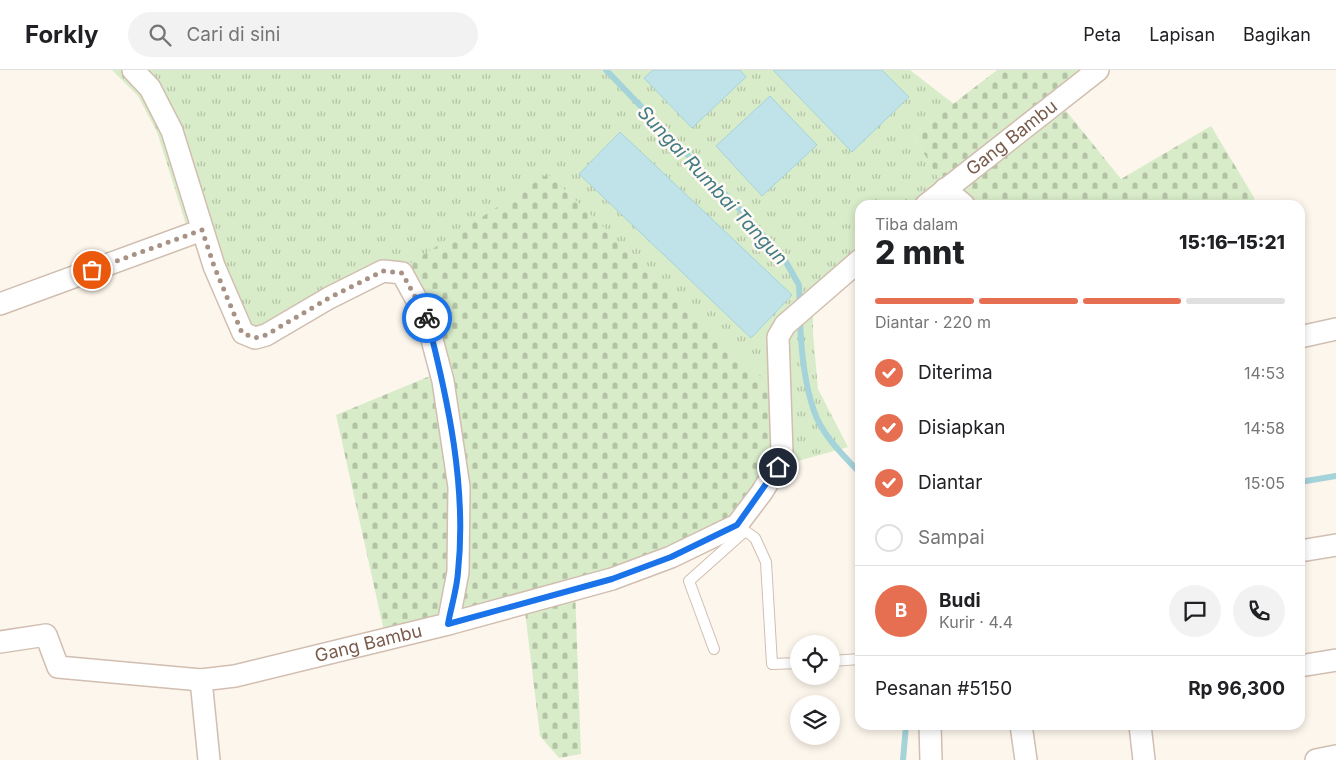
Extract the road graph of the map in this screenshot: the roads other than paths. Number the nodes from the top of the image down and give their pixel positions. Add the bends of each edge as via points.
1 (132, 70) edge
2 (1098, 70) edge
3 (945, 189) junction
4 (932, 200) edge
5 (958, 200) edge
6 (202, 230) junction
7 (855, 264) edge
8 (0, 304) edge
9 (1336, 329) edge
10 (1305, 336) edge
11 (741, 528) junction
12 (1336, 545) edge
13 (1305, 550) edge
14 (448, 624) junction
15 (0, 642) edge
16 (714, 649) dead end
17 (855, 659) edge
18 (840, 660) edge
19 (1336, 660) edge
20 (790, 663) edge
21 (1305, 665) edge
22 (201, 680) junction
23 (930, 730) edge
24 (1022, 730) edge
25 (1141, 730) edge
26 (1336, 756) edge
27 (209, 760) edge
28 (931, 760) edge
29 (1026, 760) edge
30 (1144, 760) edge
31 (1316, 760) edge

1 - 6 street via 150,88 172,131
2 - 3 street, Gang Bambu
3 - 4 street, Gang Bambu
3 - 5 street
6 - 8 street
6 - 14 street via 242,333 255,338 383,271 402,273 426,316 443,381 459,487 458,572
7 - 11 street, Gang Bambu via 785,325 778,337 782,453 778,467
9 - 10 street
11 - 14 street, Gang Bambu via 612,579
11 - 16 lane via 689,581
11 - 20 lane via 755,538 766,562 772,664
12 - 13 street
14 - 22 street, Gang Bambu via 235,676
15 - 22 street, Gang Bambu via 46,634 58,667
17 - 18 lane
19 - 21 street
22 - 27 street
23 - 28 street
24 - 29 street
25 - 30 street
26 - 31 street

